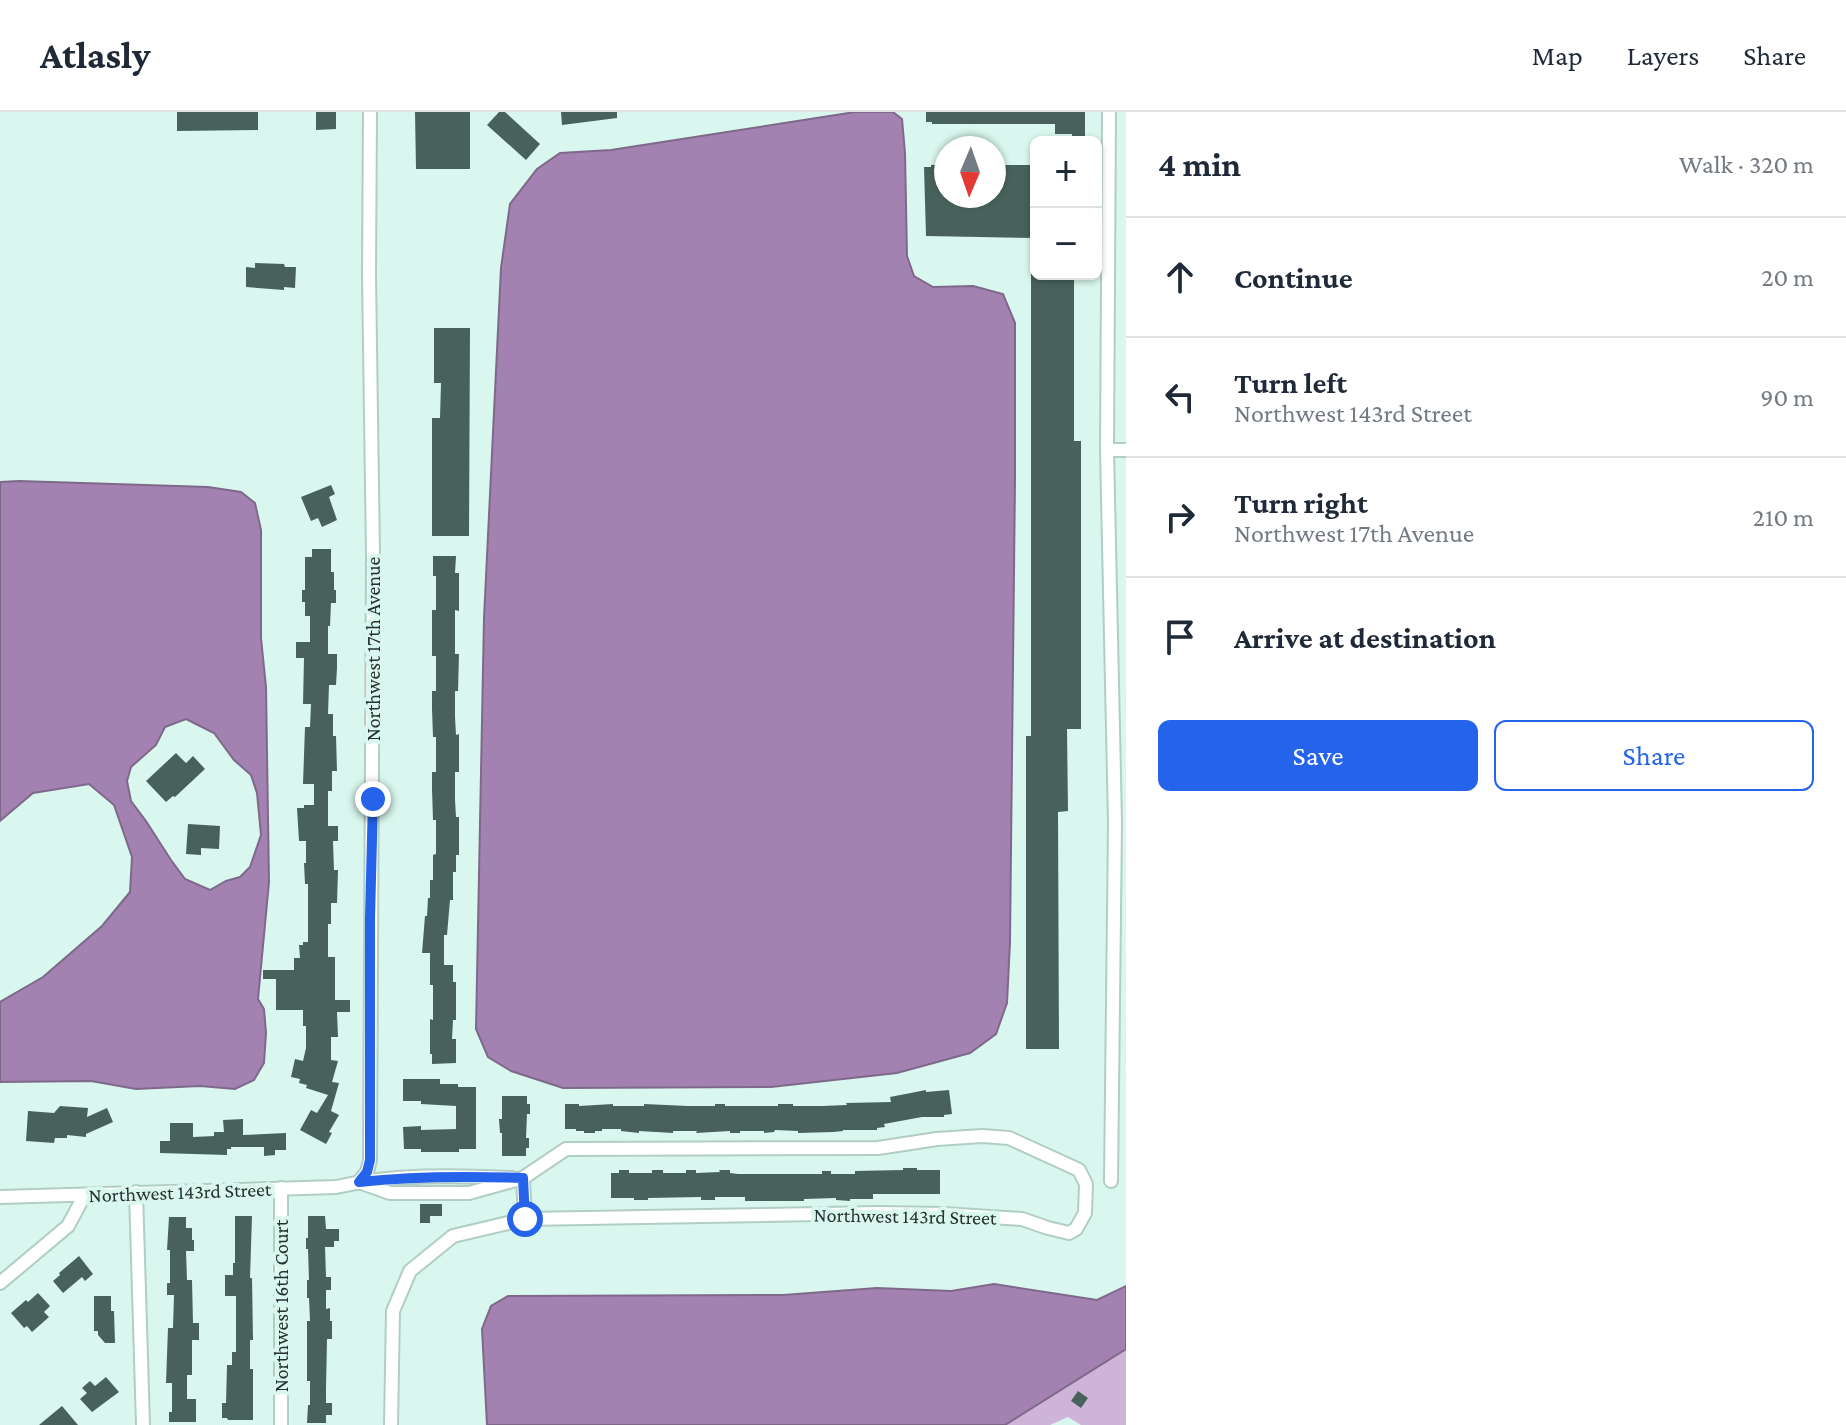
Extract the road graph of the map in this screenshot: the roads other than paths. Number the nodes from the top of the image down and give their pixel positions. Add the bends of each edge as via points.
1 (370, 112) edge
2 (1109, 112) edge
3 (1107, 450) junction
4 (1126, 450) edge
5 (1120, 823) edge
6 (523, 1178) junction
7 (1111, 1181) dead end
8 (359, 1182) junction
9 (281, 1188) junction
10 (136, 1192) junction
11 (84, 1196) junction
12 (0, 1197) edge
13 (525, 1219) junction
14 (0, 1283) edge
15 (140, 1422) edge
16 (281, 1425) edge
17 (391, 1425) edge

1 - 8 street, Northwest 17th Avenue via 370,1160
2 - 3 street
3 - 4 street
3 - 5 street
5 - 7 street
6 - 8 street, Northwest 143rd Street
6 - 13 street
6 - 13 street, Northwest 143rd Street via 566,1149 878,1148 982,1136 1009,1138 1043,1152 1079,1170 1086,1184 1085,1213 1069,1233 1022,1219 943,1214
8 - 9 street, Northwest 143rd Street
9 - 10 street, Northwest 143rd Street
9 - 16 street, Northwest 16th Court
10 - 11 street, Northwest 143rd Street
10 - 15 street
11 - 12 street, Northwest 143rd Street
11 - 14 street via 68,1226
13 - 17 street, Northwest 143rd Street via 453,1236 410,1271 393,1311

